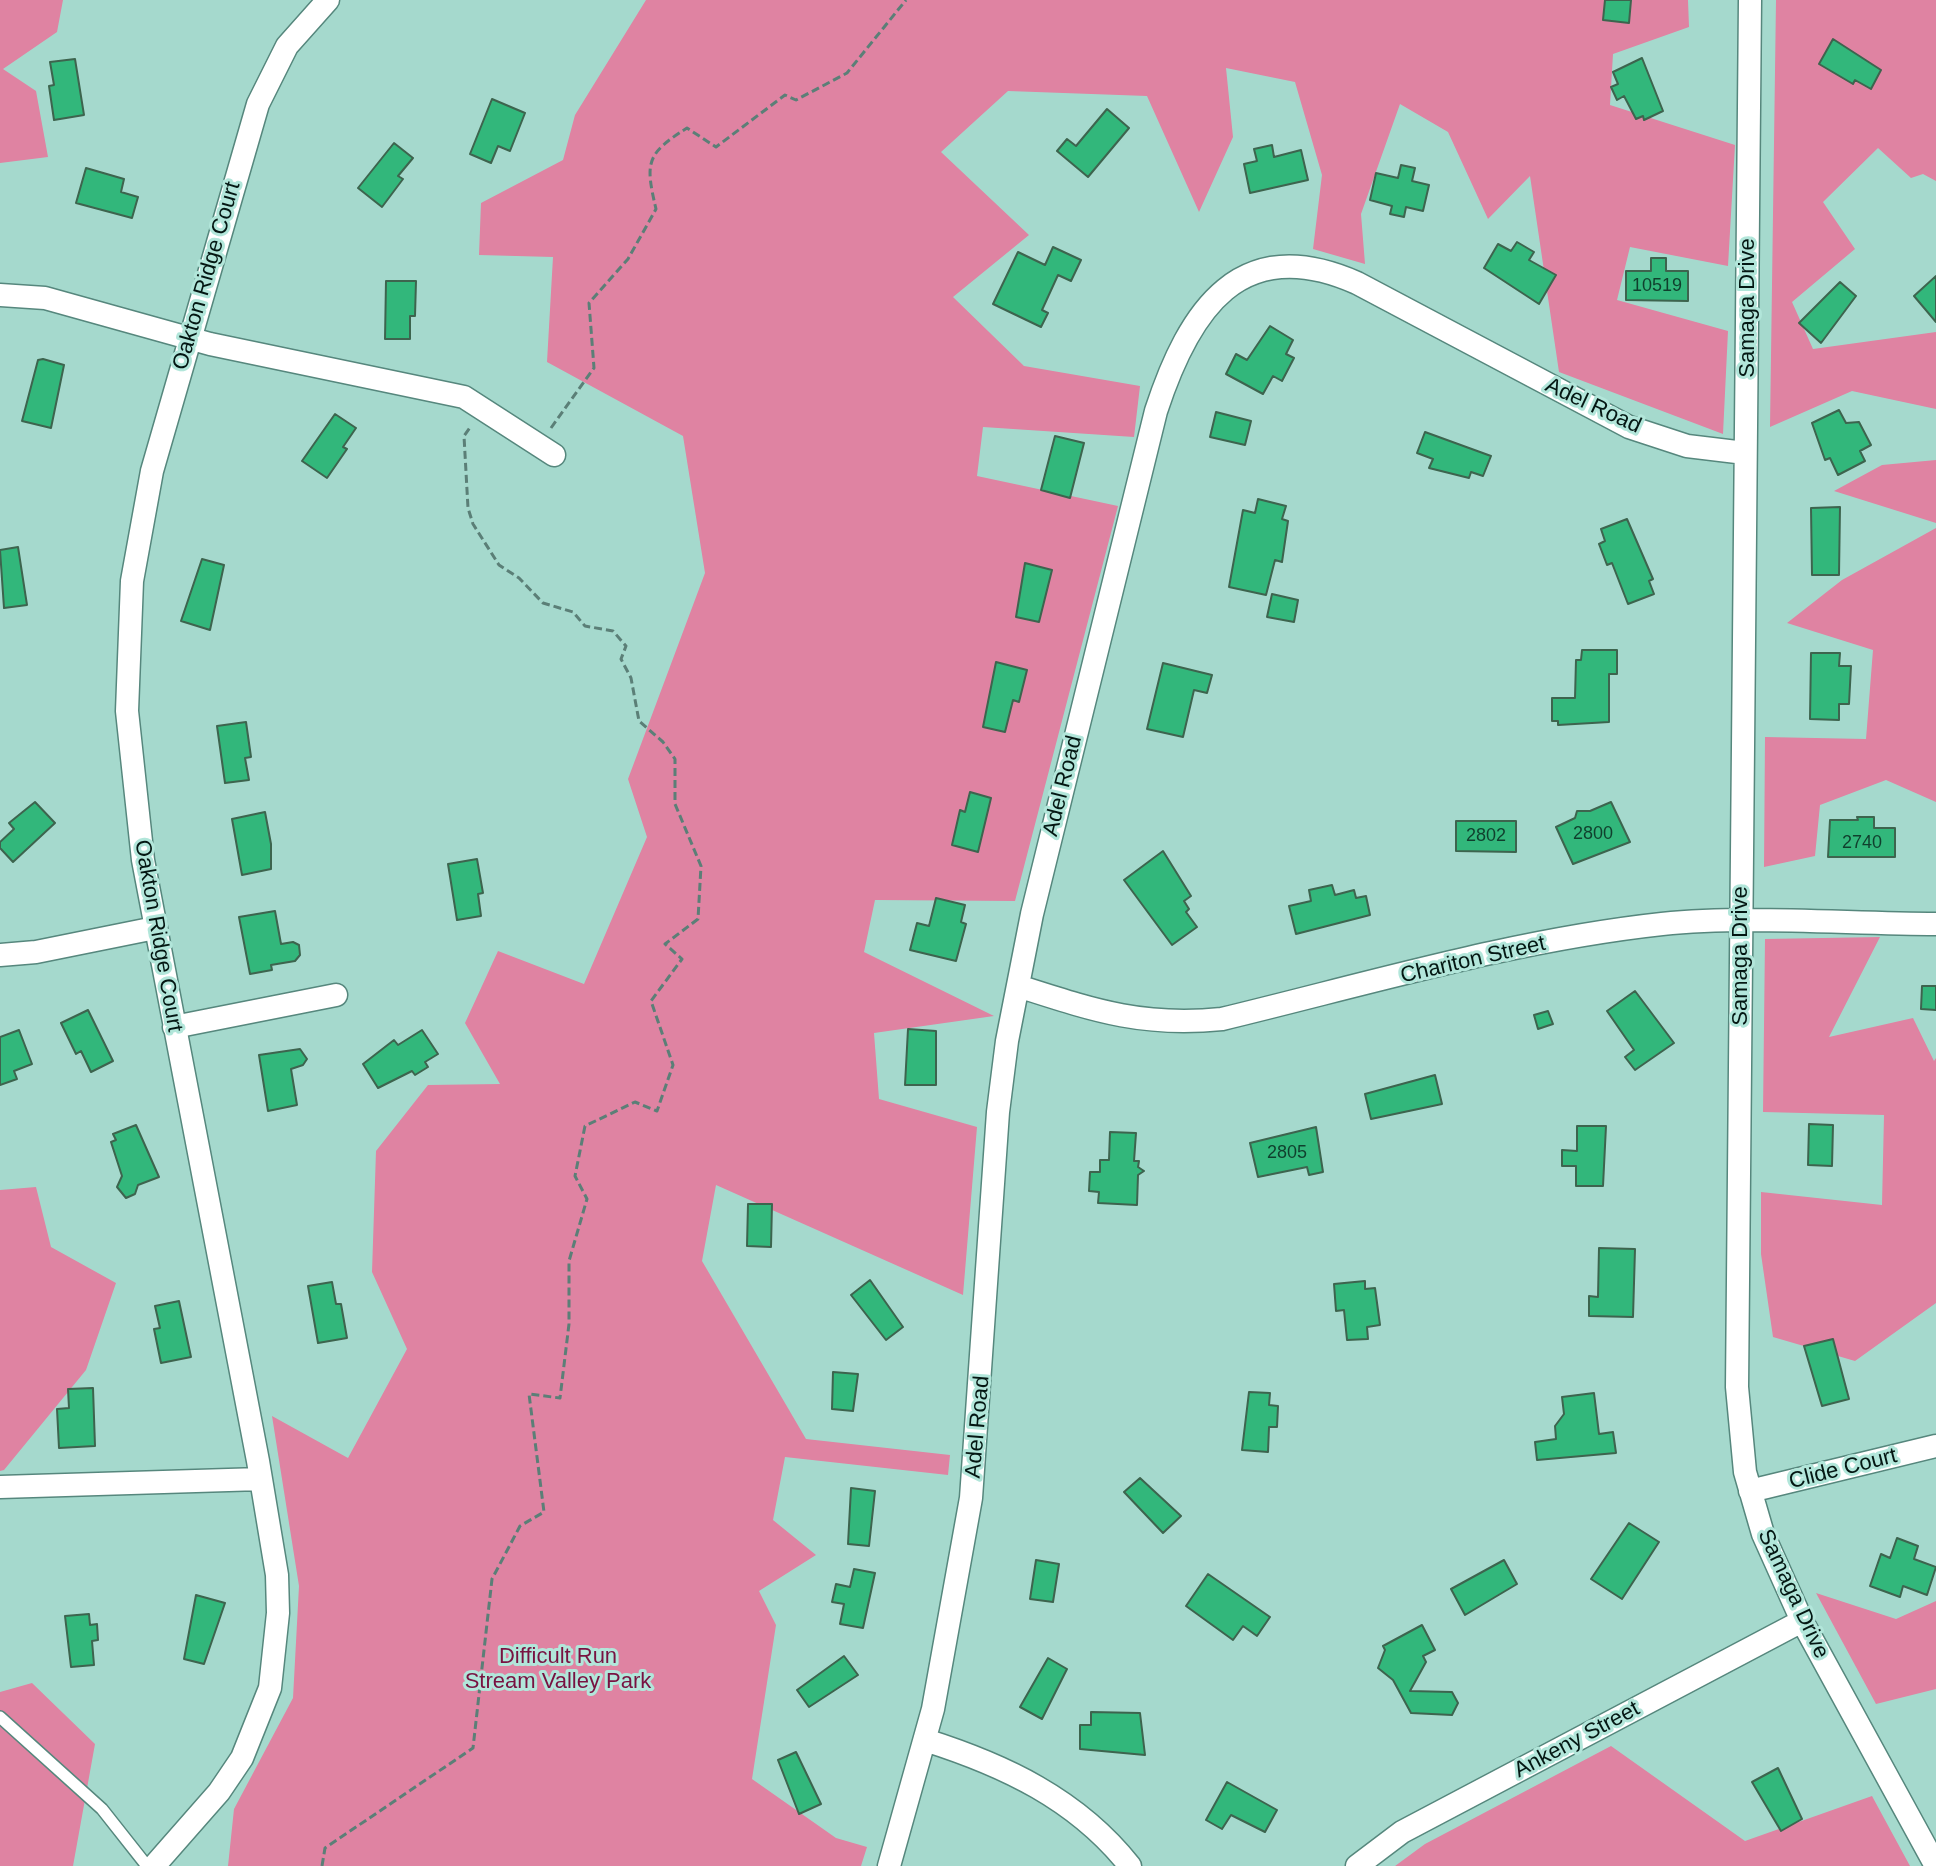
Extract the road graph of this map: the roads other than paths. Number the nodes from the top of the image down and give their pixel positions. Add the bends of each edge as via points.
1 (328, 0) edge
2 (1750, 0) edge
3 (0, 295) edge
4 (189, 338) junction
5 (546, 451) road end
6 (1745, 453) junction
7 (1741, 923) junction
8 (1936, 924) edge
9 (155, 928) junction
10 (0, 955) edge
11 (1018, 986) junction
12 (336, 995) dead end
13 (174, 1027) junction
14 (1936, 1446) edge
15 (261, 1479) junction
16 (0, 1487) edge
17 (1750, 1491) junction
18 (1802, 1621) junction
19 (0, 1717) edge
20 (925, 1740) junction
21 (147, 1866) edge
22 (154, 1866) edge
23 (889, 1866) edge
24 (1130, 1866) edge
25 (1357, 1866) edge
26 (1936, 1866) edge

1 - 4 street, Oakton Ridge Court via 287,46 265,85
2 - 6 street, Samaga Drive
3 - 4 street via 45,298
4 - 5 street via 464,397
4 - 9 street, Oakton Ridge Court via 140,526 127,636 132,786
6 - 7 street, Samaga Drive
6 - 11 street, Adel Road via 1687,446 1629,427 1336,274 1293,266 1251,273 1232,283 1203,309 1181,344 1156,411
7 - 8 street, Chariton Street
7 - 11 street, Chariton Street via 1667,924 1546,942 1222,1019 1151,1021 1098,1013
7 - 17 street, Samaga Drive via 1737,1387
9 - 10 street
9 - 13 street, Oakton Ridge Court
11 - 20 street, Adel Road via 998,1112 971,1498
12 - 13 street
13 - 15 street, Oakton Ridge Court
14 - 17 street, Clide Court
15 - 16 street
15 - 22 street, Oakton Ridge Court via 278,1600 270,1688 242,1758
17 - 18 street, Samaga Drive
18 - 25 street, Ankeny Street via 1402,1832
18 - 26 street, Samaga Drive
19 - 21 lane via 102,1809
20 - 23 street, Adel Road
20 - 24 street via 1027,1779 1096,1830

